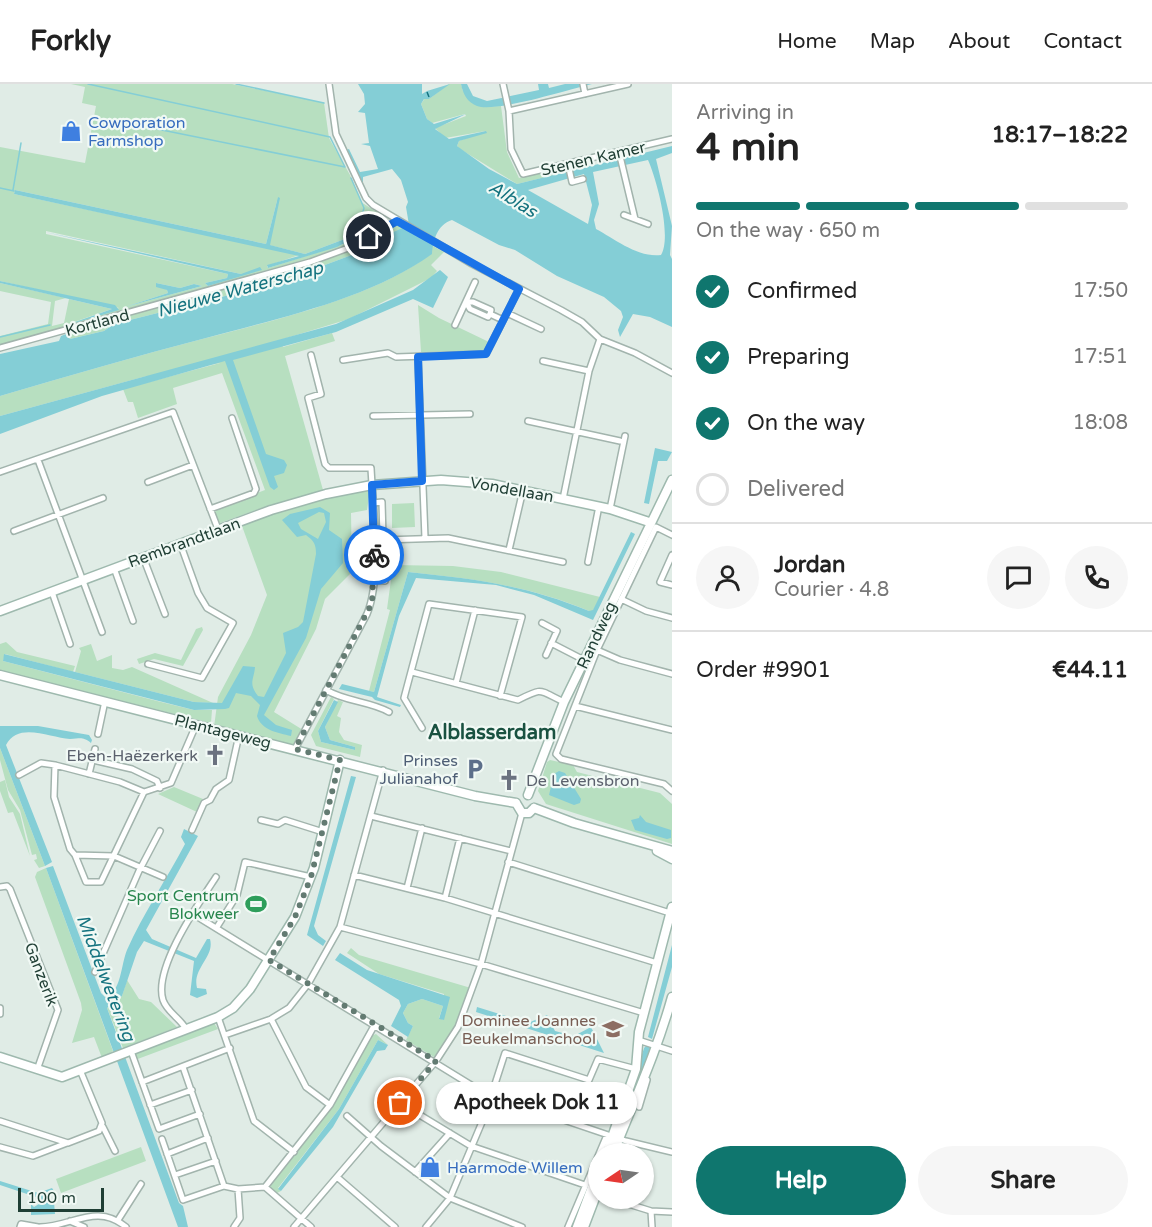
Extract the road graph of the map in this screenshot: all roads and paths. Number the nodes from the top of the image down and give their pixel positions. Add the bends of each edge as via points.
1 (329, 84) edge
2 (503, 84) edge
3 (628, 84) edge
4 (584, 89) edge
5 (509, 111) junction
6 (672, 139) edge
7 (620, 154) junction
8 (568, 165) junction
9 (583, 179) dead end
10 (624, 215) dead end
11 (635, 219) junction
12 (397, 221) junction
13 (648, 224) dead end
14 (475, 282) dead end
15 (519, 289) junction
16 (466, 302) junction
17 (507, 313) junction
18 (503, 320) junction
19 (455, 325) dead end
20 (541, 330) dead end
21 (600, 339) junction
22 (0, 348) edge
23 (311, 355) dead end
24 (418, 357) junction
25 (343, 360) dead end
26 (543, 360) dead end
27 (589, 371) junction
28 (672, 373) edge
29 (470, 414) dead end
30 (420, 416) junction
31 (373, 417) dead end
32 (232, 418) dead end
33 (528, 420) dead end
34 (576, 431) junction
35 (625, 436) dead end
36 (621, 441) dead end
37 (38, 460) junction
38 (193, 465) junction
39 (0, 472) edge
40 (672, 480) edge
41 (422, 481) junction
42 (148, 482) dead end
43 (372, 485) junction
44 (523, 490) junction
45 (103, 498) dead end
46 (563, 499) junction
47 (373, 502) junction
48 (599, 506) junction
49 (210, 509) junction
50 (610, 509) junction
51 (58, 514) junction
52 (652, 525) junction
53 (218, 529) junction
54 (14, 531) dead end
55 (672, 535) edge
56 (425, 538) junction
57 (383, 540) junction
58 (180, 543) junction
59 (509, 550) junction
60 (672, 555) edge
61 (143, 557) junction
62 (563, 562) dead end
63 (588, 562) dead end
64 (670, 562) edge
65 (114, 568) junction
66 (83, 580) junction
67 (375, 580) junction
68 (672, 585) edge
69 (52, 591) junction
70 (621, 599) junction
71 (475, 610) junction
72 (0, 611) edge
73 (165, 614) dead end
74 (672, 618) edge
75 (133, 621) dead end
76 (542, 623) dead end
77 (102, 633) dead end
78 (551, 643) junction
79 (70, 644) dead end
80 (597, 650) junction
81 (546, 655) dead end
82 (584, 660) junction
83 (148, 664) dead end
84 (412, 672) junction
85 (672, 674) edge
86 (0, 675) edge
87 (456, 683) junction
88 (326, 690) junction
89 (500, 696) junction
90 (105, 701) junction
91 (564, 702) junction
92 (574, 706) junction
93 (389, 712) dead end
94 (196, 724) junction
95 (422, 728) dead end
96 (672, 730) edge
97 (98, 734) dead end
98 (239, 735) junction
99 (95, 749) dead end
100 (295, 749) junction
101 (93, 759) junction
102 (340, 760) junction
103 (55, 765) junction
104 (383, 770) junction
105 (89, 774) junction
106 (19, 775) dead end
107 (160, 788) junction
108 (672, 791) edge
109 (144, 792) junction
110 (528, 795) junction
111 (516, 803) junction
112 (534, 808) junction
113 (522, 813) junction
114 (371, 816) junction
115 (261, 820) dead end
116 (422, 828) junction
117 (192, 830) dead end
118 (160, 831) dead end
119 (323, 832) junction
120 (460, 838) junction
121 (646, 845) junction
122 (511, 851) junction
123 (672, 851) edge
124 (75, 855) junction
125 (114, 856) junction
126 (672, 859) edge
127 (508, 862) junction
128 (142, 868) junction
129 (354, 875) junction
130 (163, 877) dead end
131 (216, 877) dead end
132 (311, 877) junction
133 (0, 887) edge
134 (406, 888) junction
135 (445, 898) junction
136 (671, 910) edge
137 (193, 914) junction
138 (494, 914) junction
139 (217, 927) junction
140 (340, 927) junction
141 (269, 960) junction
142 (657, 963) junction
143 (480, 964) junction
144 (95, 972) dead end
145 (308, 984) junction
146 (672, 997) edge
147 (0, 1008) edge
148 (644, 1013) junction
149 (0, 1014) edge
150 (218, 1017) junction
151 (271, 1019) junction
152 (374, 1026) junction
153 (186, 1029) junction
154 (225, 1035) junction
155 (638, 1041) junction
156 (657, 1047) junction
157 (230, 1048) junction
158 (129, 1052) junction
159 (672, 1052) edge
160 (0, 1057) edge
161 (652, 1060) junction
162 (436, 1061) junction
163 (183, 1067) junction
164 (37, 1070) junction
165 (80, 1070) junction
166 (636, 1070) junction
167 (142, 1083) junction
168 (192, 1090) junction
169 (491, 1096) junction
170 (400, 1103) junction
171 (150, 1105) junction
172 (330, 1105) junction
173 (639, 1107) dead end
174 (200, 1114) junction
175 (347, 1116) dead end
176 (1, 1124) edge
177 (103, 1127) junction
178 (450, 1133) junction
179 (370, 1137) junction
180 (613, 1137) junction
181 (208, 1138) junction
182 (162, 1139) dead end
183 (69, 1143) junction
184 (611, 1143) edge
185 (613, 1143) edge
186 (471, 1146) junction
187 (0, 1147) edge
188 (115, 1151) dead end
189 (294, 1152) junction
190 (672, 1152) edge
191 (167, 1154) junction
192 (216, 1161) junction
193 (415, 1172) junction
194 (175, 1175) junction
195 (337, 1177) junction
196 (141, 1184) dead end
197 (224, 1185) junction
198 (585, 1185) junction
199 (265, 1187) junction
200 (238, 1189) junction
201 (450, 1198) junction
202 (588, 1198) edge
203 (591, 1209) edge
204 (645, 1209) edge
205 (651, 1211) junction
206 (672, 1212) edge
207 (302, 1219) junction
208 (118, 1220) junction
209 (69, 1221) junction
210 (20, 1227) edge
211 (39, 1227) edge
212 (84, 1227) edge
213 (126, 1227) edge
214 (234, 1227) edge
215 (294, 1227) edge
216 (311, 1227) edge
217 (395, 1227) edge
218 (426, 1227) edge
219 (521, 1227) edge
220 (568, 1227) edge
221 (577, 1227) edge
222 (584, 1227) edge
223 (652, 1227) edge

1 - 12 street via 342,149 366,198
2 - 5 street
3 - 4 street
4 - 5 street
5 - 8 street, Stenen Kamer via 511,149 523,174
6 - 7 street, Stenen Kamer
7 - 8 street, Stenen Kamer
7 - 11 street
8 - 9 street via 572,182
10 - 11 street
11 - 13 street
12 - 15 street
12 - 22 street, Kortland via 351,247 310,262
14 - 16 street
15 - 17 street
15 - 21 street via 582,322
16 - 18 street via 491,310 490,314
16 - 19 street
17 - 18 street
17 - 20 street
18 - 24 street via 486,354
21 - 27 street
21 - 28 street
23 - 43 street via 321,394 308,398 325,464 329,468 371,468
24 - 25 street via 388,353
24 - 30 street
26 - 27 street
27 - 34 street
29 - 30 street
30 - 31 street
30 - 41 street
32 - 49 street via 256,489
33 - 34 street
34 - 36 street
34 - 46 street
35 - 50 street
37 - 38 street via 173,412
37 - 39 street
37 - 51 street
38 - 42 street
38 - 49 street
40 - 52 street, Randweg
41 - 43 street, Vondellaan
41 - 44 street, Vondellaan via 473,482
41 - 56 street
43 - 47 street
43 - 53 street, Rembrandtlaan via 318,496
44 - 46 street, Vondellaan
44 - 59 street
45 - 51 street
46 - 48 street, Vondellaan
47 - 57 street via 382,502
47 - 67 street
48 - 50 street, Vondellaan
48 - 63 street
49 - 53 street
50 - 52 street, Vondellaan
51 - 54 street
51 - 66 street
52 - 55 street
52 - 70 street, Randweg
52 - 82 street, Randweg
53 - 58 street, Rembrandtlaan
56 - 57 street
56 - 59 street
57 - 67 street via 384,581
58 - 61 street, Rembrandtlaan
58 - 83 street via 207,608 233,623 202,678
59 - 62 street
60 - 64 street
61 - 65 street, Rembrandtlaan
61 - 73 street
64 - 68 street via 660,582
65 - 66 street, Rembrandtlaan
65 - 75 street
66 - 69 street, Rembrandtlaan
66 - 77 street
67 - 88 street via 372,603
69 - 72 street, Rembrandtlaan
69 - 79 street
70 - 74 street
70 - 80 street, Randweg
71 - 84 street via 429,604
71 - 87 street
71 - 89 street via 522,617
76 - 78 street via 557,631
78 - 81 street
78 - 82 street
80 - 85 street
80 - 92 street, Randweg
82 - 91 street, Randweg
84 - 87 street
84 - 95 street via 404,698
86 - 90 street, Plantageweg
87 - 89 street
88 - 93 street
88 - 100 street
89 - 91 street via 518,700 538,690
90 - 94 street, Plantageweg
90 - 97 street
91 - 110 street, Randweg
92 - 96 street
92 - 108 street, Randweg via 556,754 561,759 664,784
94 - 98 street, Plantageweg
94 - 107 street via 171,783
98 - 100 street, Plantageweg
98 - 117 street via 229,780 204,803
99 - 101 street
100 - 102 street, Plantageweg
101 - 105 street
101 - 107 street via 132,769 157,781
102 - 104 street, Plantageweg
102 - 119 street
103 - 105 street
103 - 106 street via 41,763
103 - 124 street via 54,796
104 - 111 street, Plantageweg via 475,796
104 - 114 street
105 - 109 street
107 - 109 street
109 - 125 street
110 - 111 street via 520,796
110 - 112 street via 535,801
111 - 113 street
112 - 113 street
112 - 121 street
113 - 122 street
114 - 116 street
114 - 129 street
115 - 119 street via 278,824 285,820
116 - 120 street
116 - 134 street
118 - 128 street
119 - 132 street
120 - 122 street
120 - 135 street
121 - 123 street
121 - 126 street
122 - 127 street
124 - 125 street
124 - 125 street via 86,882 101,882
125 - 128 street
127 - 136 street
127 - 138 street
128 - 130 street
128 - 144 street
129 - 134 street
129 - 140 street
131 - 137 street
132 - 139 street via 245,862 237,895
132 - 141 street via 295,917
133 - 164 street, Ganzerik via 10,889 58,1010
134 - 135 street
135 - 138 street
136 - 142 street
137 - 139 street
137 - 153 street via 173,951 162,989 163,999
138 - 142 street
138 - 143 street
139 - 141 street
140 - 143 street
140 - 145 street
141 - 145 street
141 - 150 street via 250,989
142 - 148 street
143 - 148 street
143 - 162 street via 458,1027
145 - 151 street via 289,1008
145 - 152 street
146 - 156 street
147 - 149 street
148 - 155 street
150 - 153 street
150 - 154 street
151 - 154 street
151 - 172 street via 306,1087
152 - 162 street
152 - 172 street
153 - 158 street
154 - 157 street
155 - 156 street
155 - 166 street
156 - 159 street
156 - 161 street
157 - 163 street
157 - 189 street via 254,1120
158 - 165 street
158 - 167 street
160 - 164 street
161 - 173 street
161 - 180 street
162 - 169 street
162 - 170 street
163 - 167 street
163 - 168 street
164 - 165 street via 58,1077
165 - 177 street
166 - 169 street via 598,1059 589,1080 505,1053
166 - 180 street
167 - 171 street
168 - 171 street
168 - 174 street
169 - 180 street
169 - 186 street
170 - 178 street
170 - 179 street
171 - 174 street via 159,1129
172 - 189 street
174 - 181 street
175 - 179 street
176 - 183 street
177 - 183 street
177 - 188 street
178 - 186 street
178 - 193 street
179 - 193 street
179 - 195 street
180 - 184 street
180 - 185 street
180 - 190 street
180 - 198 street
181 - 191 street
181 - 192 street
182 - 191 street
183 - 187 street via 33,1156
186 - 198 street
186 - 201 street
189 - 199 street
191 - 194 street
192 - 194 street
192 - 197 street
193 - 201 street
194 - 197 street via 183,1200
195 - 207 street
195 - 217 street
196 - 208 street
197 - 200 street
198 - 220 street
199 - 200 street
199 - 207 street
200 - 214 street via 240,1218
201 - 218 street
201 - 219 street
202 - 221 street
203 - 222 street
204 - 205 street
205 - 206 street
205 - 223 street
207 - 215 street
207 - 216 street
208 - 209 street via 92,1215
208 - 213 street
209 - 211 street
209 - 212 street
210 - 211 street

